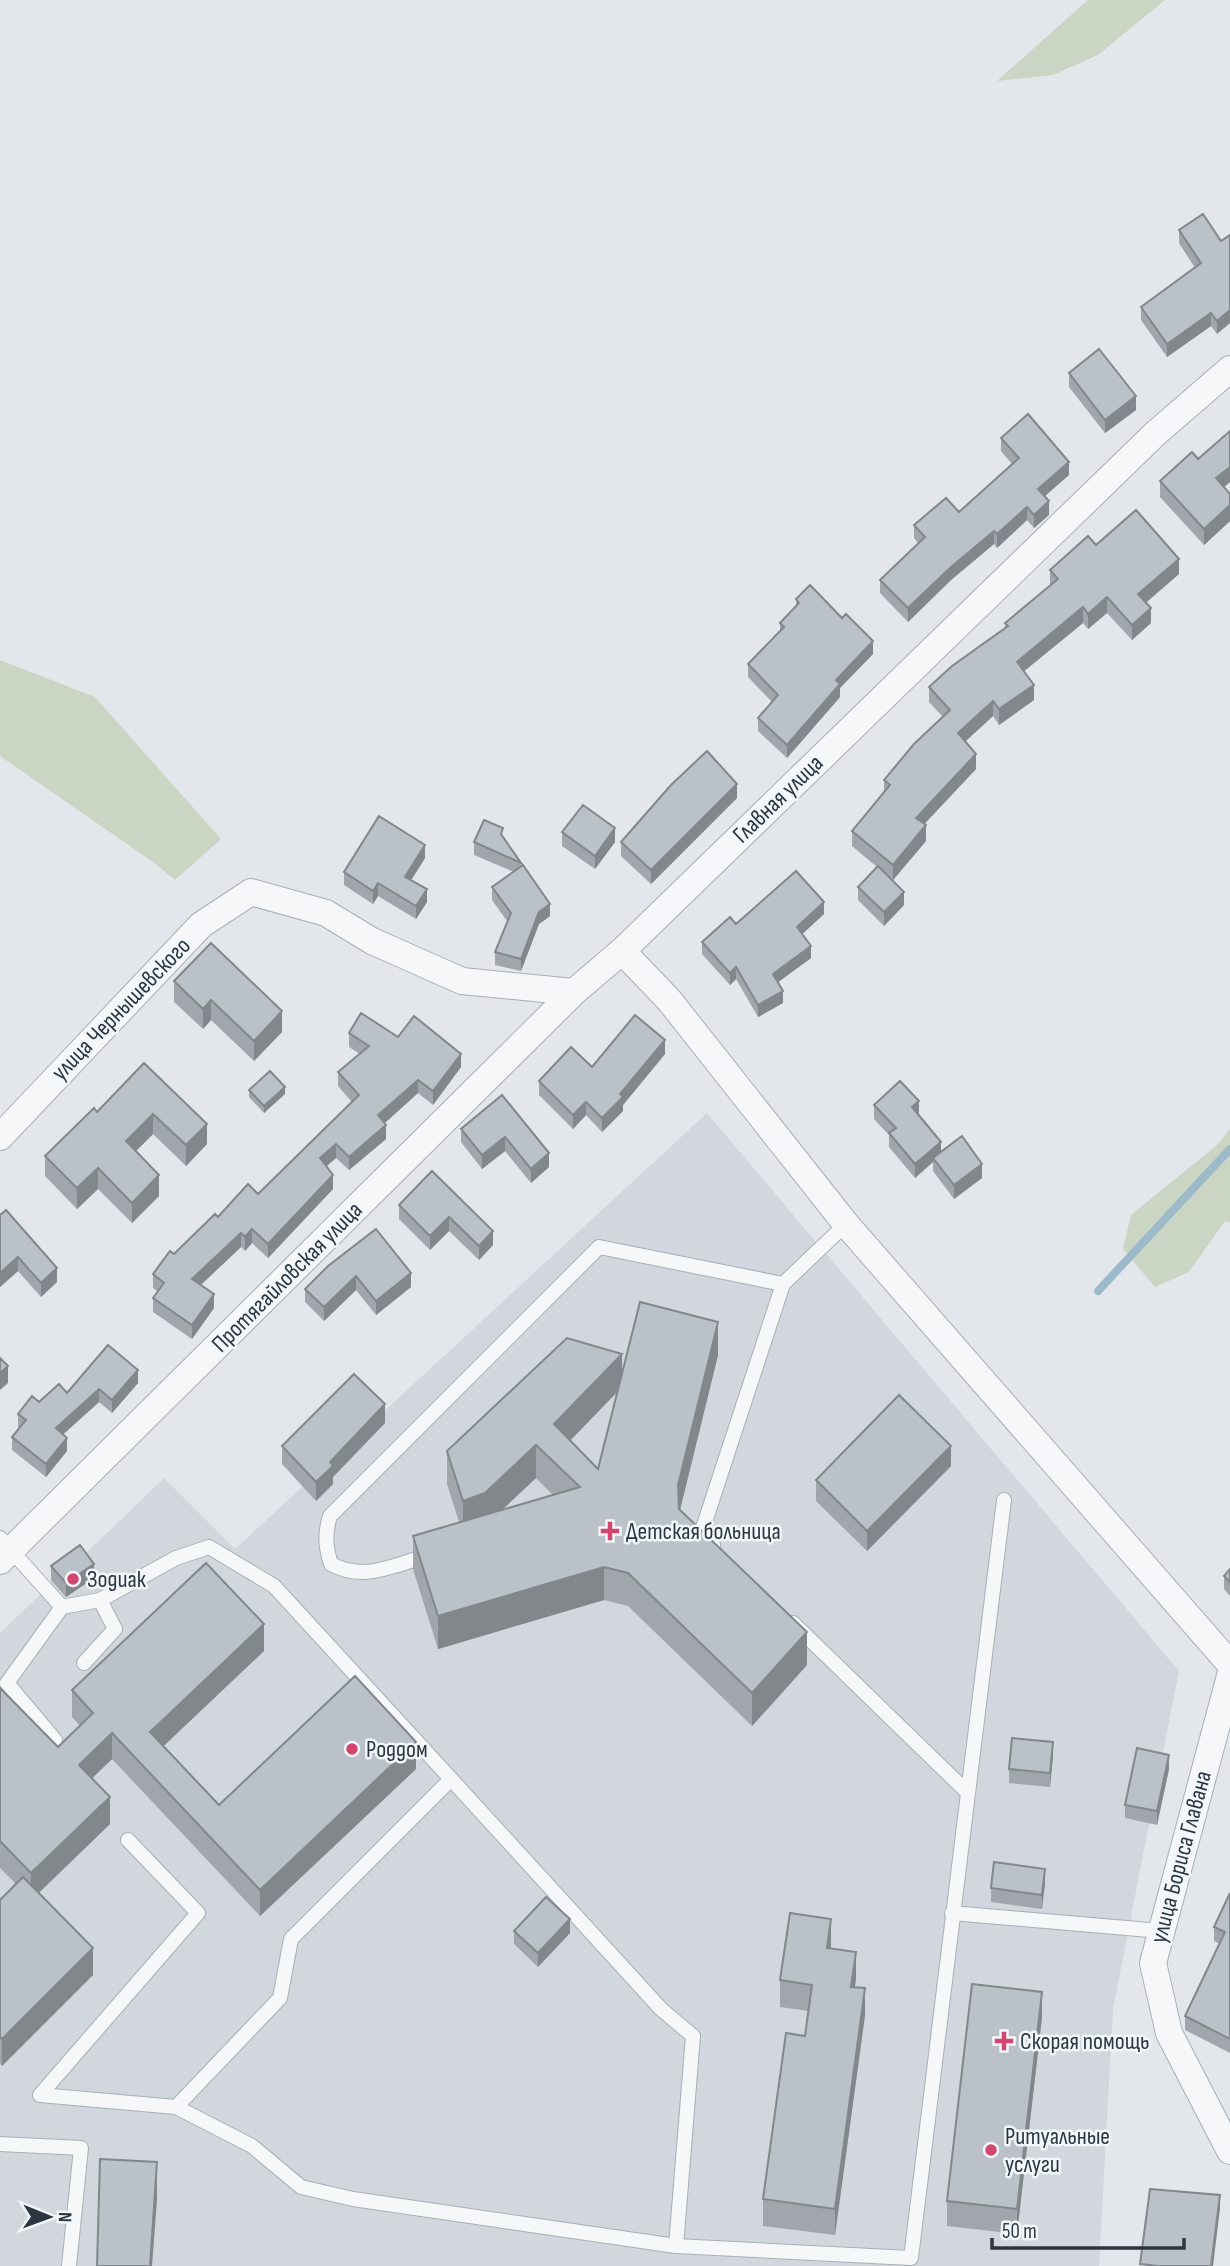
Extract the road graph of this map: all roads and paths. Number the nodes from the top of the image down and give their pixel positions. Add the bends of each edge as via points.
1 (1230, 369) edge
2 (622, 951) junction
3 (573, 992) junction
4 (0, 1137) edge
5 (846, 1224) junction
6 (783, 1284) junction
7 (1004, 1500) dead end
8 (4, 1549) edge
9 (447, 1549) edge
10 (721, 1553) edge
11 (100, 1600) junction
12 (62, 1606) junction
13 (781, 1611) edge
14 (84, 1663) dead end
15 (1230, 1664) edge
16 (1230, 1676) edge
17 (55, 1740) edge
18 (451, 1779) junction
19 (966, 1791) junction
20 (128, 1840) dead end
21 (952, 1913) junction
22 (1161, 1931) junction
23 (176, 2107) junction
24 (0, 2144) edge
25 (1230, 2151) edge
26 (676, 2246) junction
27 (69, 2266) edge

1 - 2 street, Главная улица via 1156,433
2 - 3 street, Главная улица
2 - 5 street via 670,1000
3 - 4 street, улица Чернышевского via 462,981 372,941 326,913 251,892 201,925
3 - 8 street, Протягайловская улица
5 - 6 lane
5 - 15 street
6 - 9 lane via 599,1247 330,1516 325,1532 331,1564 361,1574
6 - 10 lane via 701,1534
7 - 19 lane
8 - 12 lane
11 - 12 lane
11 - 14 lane via 115,1629
11 - 18 lane via 176,1558 209,1547 274,1586
12 - 17 lane via 7,1683
13 - 19 lane
16 - 22 street, улица Бориса Главана
18 - 23 lane via 291,1939 281,1998
18 - 26 lane via 661,2009 693,2036
19 - 21 lane
20 - 23 lane via 198,1913 40,2095
21 - 22 lane
21 - 26 lane via 911,2258
22 - 25 street, улица Бориса Главана via 1153,1963 1169,2033
23 - 26 lane via 252,2146 301,2187 353,2199
24 - 27 lane via 81,2148

